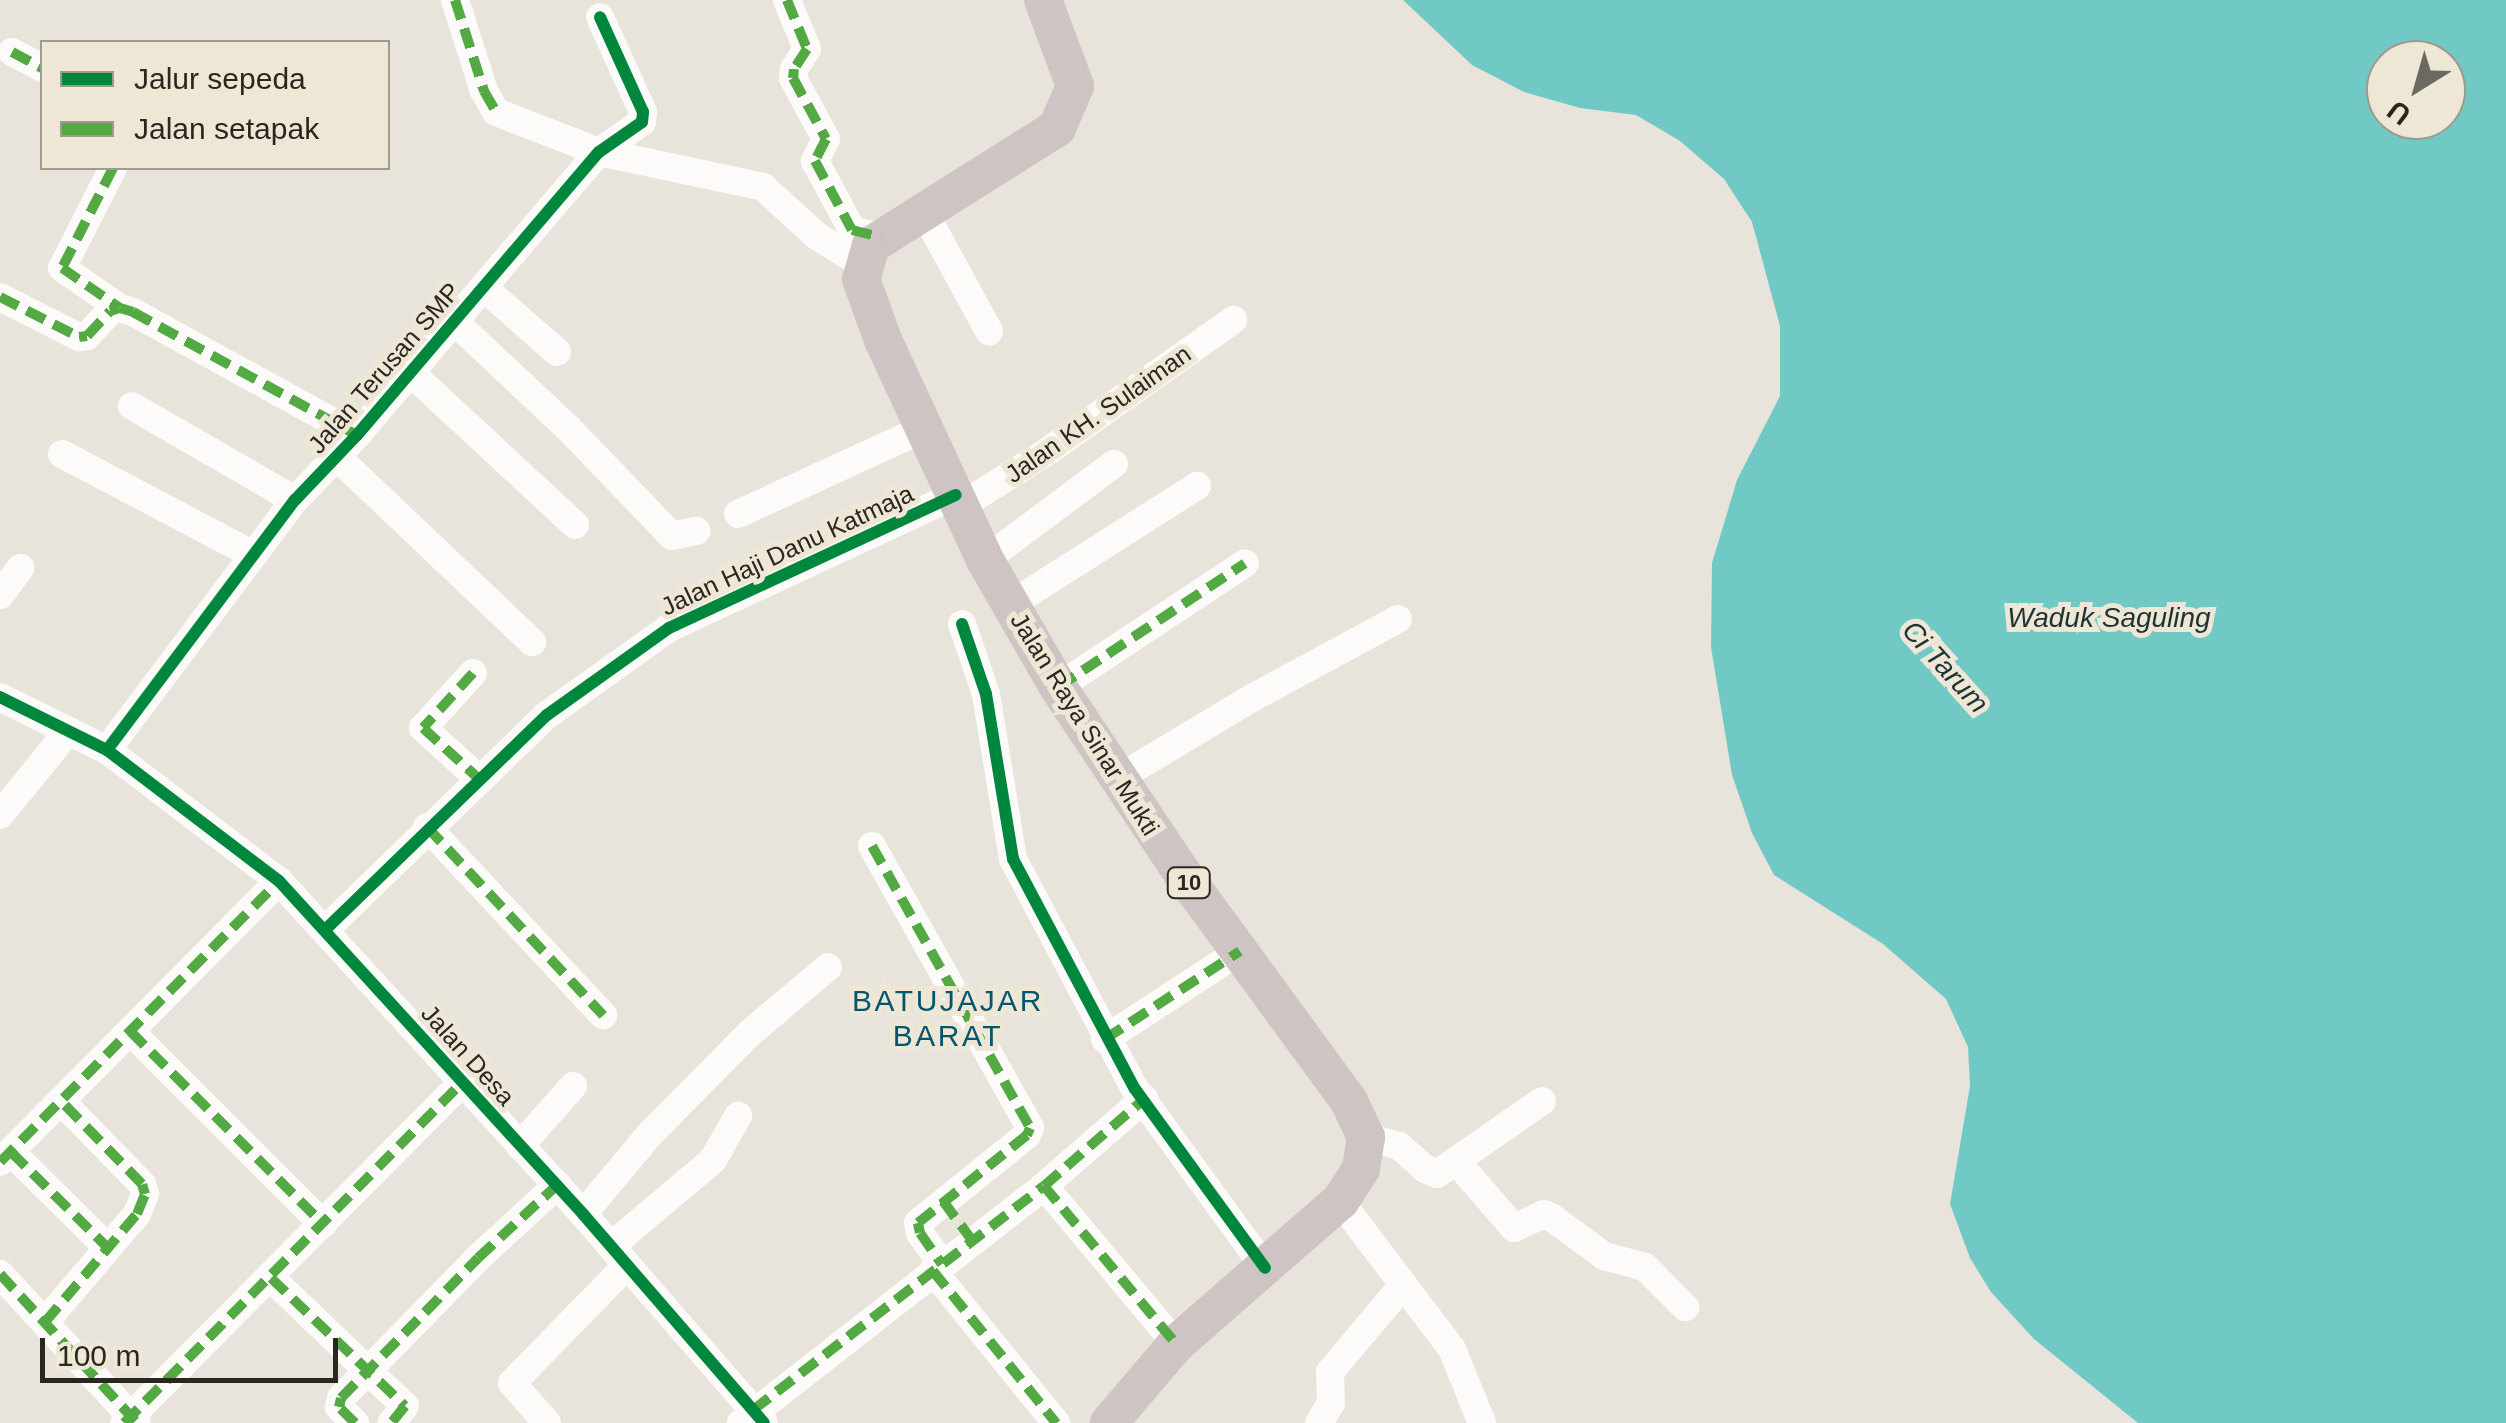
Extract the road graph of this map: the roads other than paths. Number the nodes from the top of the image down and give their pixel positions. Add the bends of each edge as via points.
1 (454, 0) edge
2 (787, 0) edge
3 (1043, 0) edge
4 (600, 17) dead end
5 (12, 52) dead end
6 (40, 67) edge
7 (598, 152) junction
8 (112, 170) edge
9 (924, 212) junction
10 (872, 251) junction
11 (484, 288) junction
12 (0, 297) edge
13 (120, 308) junction
14 (1233, 320) dead end
15 (454, 321) junction
16 (989, 331) dead end
17 (557, 352) dead end
18 (410, 372) junction
19 (132, 406) dead end
20 (923, 429) junction
21 (357, 436) junction
22 (62, 454) dead end
23 (337, 457) junction
24 (1114, 464) dead end
25 (1196, 486) dead end
26 (295, 500) junction
27 (959, 500) junction
28 (738, 514) dead end
29 (575, 525) dead end
30 (696, 531) dead end
31 (252, 554) junction
32 (985, 560) junction
33 (1245, 563) dead end
34 (20, 568) dead end
35 (0, 595) edge
36 (1010, 605) junction
37 (1398, 620) dead end
38 (962, 624) dead end
39 (532, 642) dead end
40 (473, 673) dead end
41 (1058, 687) junction
42 (0, 697) edge
43 (69, 730) junction
44 (107, 750) junction
45 (478, 778) junction
46 (1116, 778) junction
47 (0, 815) edge
48 (427, 826) junction
49 (872, 846) dead end
50 (279, 881) junction
51 (327, 928) junction
52 (1240, 951) junction
53 (828, 968) dead end
54 (603, 1015) dead end
55 (130, 1031) junction
56 (1105, 1039) junction
57 (461, 1084) junction
58 (573, 1086) dead end
59 (1144, 1099) junction
60 (1542, 1100) dead end
61 (61, 1102) junction
62 (738, 1116) dead end
63 (1366, 1137) junction
64 (520, 1146) junction
65 (5, 1157) edge
66 (1457, 1162) junction
67 (557, 1185) junction
68 (1044, 1186) junction
69 (943, 1201) junction
70 (1340, 1201) junction
71 (583, 1214) junction
72 (324, 1224) junction
73 (971, 1239) junction
74 (108, 1247) junction
75 (619, 1256) junction
76 (937, 1268) junction
77 (1264, 1268) junction
78 (0, 1274) edge
79 (271, 1278) junction
80 (1403, 1286) junction
81 (1685, 1308) dead end
82 (45, 1322) junction
83 (1176, 1344) junction
84 (365, 1372) junction
85 (753, 1419) edge
86 (130, 1420) edge
87 (355, 1423) edge
88 (391, 1423) edge
89 (547, 1423) edge
90 (1056, 1423) edge
91 (1109, 1423) edge
92 (1318, 1423) edge
93 (1482, 1423) edge

1 - 7 street via 496,112
2 - 10 street via 807,49 794,78 826,139 816,161 852,230
3 - 9 highway via 1074,76 1064,117 1048,138
4 - 7 street, Jalan Terusan SMP via 644,118
5 - 6 street
7 - 10 street via 763,187 817,236
7 - 11 street, Jalan Terusan SMP
8 - 13 street via 62,268
9 - 10 highway
9 - 16 street
10 - 20 highway, Jalan Raya Sinar Mukti / 10 via 861,279
11 - 15 street, Jalan Terusan SMP
11 - 17 street
12 - 13 street via 79,337
13 - 21 street
14 - 27 street, Jalan KH. Sulaiman via 1032,462
15 - 18 street, Jalan Terusan SMP
15 - 30 street via 672,536
18 - 21 street, Jalan Terusan SMP
18 - 29 street
19 - 26 street
20 - 27 highway, Jalan Raya Sinar Mukti / 10
20 - 28 street
21 - 23 street, Jalan Terusan SMP
22 - 31 street
23 - 26 street, Jalan Terusan SMP
23 - 39 street
24 - 32 street
25 - 36 street
26 - 31 street, Jalan Terusan SMP
27 - 32 highway, Jalan Raya Sinar Mukti / 10
27 - 45 street, Jalan Haji Danu Katmaja via 669,628 547,715
31 - 44 street, Jalan Terusan SMP
32 - 36 highway, Jalan Raya Sinar Mukti / 10
33 - 41 street
34 - 35 street
36 - 41 highway, Jalan Raya Sinar Mukti / 10
37 - 46 street
38 - 56 street via 986,694 1013,859
40 - 45 street via 423,728
41 - 46 highway, Jalan Raya Sinar Mukti / 10
42 - 43 street, Jalan Desa
43 - 44 street, Jalan Desa
43 - 47 street
44 - 50 street, Jalan Desa
45 - 48 street, Jalan Haji Danu Katmaja
46 - 52 highway, Jalan Raya Sinar Mukti / 10
48 - 51 street, Jalan Haji Danu Katmaja
48 - 54 street
49 - 69 street via 1030,1128
50 - 51 street, Jalan Desa
50 - 55 street
51 - 57 street, Jalan Desa
52 - 56 street
52 - 63 highway, Jalan Raya Sinar Mukti / 10 via 1349,1101
53 - 71 street via 750,1032 651,1132
55 - 61 street
55 - 72 street
56 - 59 street
57 - 64 street, Jalan Desa
57 - 72 street
58 - 64 street
59 - 68 street
59 - 77 street
60 - 66 street
61 - 65 street
61 - 74 street via 146,1194 138,1214
62 - 75 street via 713,1160
63 - 66 street via 1399,1146 1431,1172
63 - 70 highway via 1362,1168
64 - 67 street, Jalan Desa
65 - 74 street
66 - 81 street via 1514,1228 1551,1217 1604,1256 1645,1268
67 - 71 street, Jalan Desa
67 - 84 street
68 - 73 street
68 - 83 street
69 - 73 street
69 - 76 street via 918,1228
70 - 77 highway
70 - 80 street
71 - 75 street, Jalan Desa
72 - 79 street
73 - 76 street
74 - 82 street
75 - 85 street, Jalan Desa
75 - 89 street via 512,1383
76 - 85 street
76 - 90 street
77 - 83 highway
78 - 82 street
79 - 84 street
79 - 86 street
80 - 92 street via 1330,1372 1330,1403
80 - 93 street via 1452,1349
82 - 86 street
83 - 91 highway
84 - 87 street via 338,1403
84 - 88 street via 405,1406

